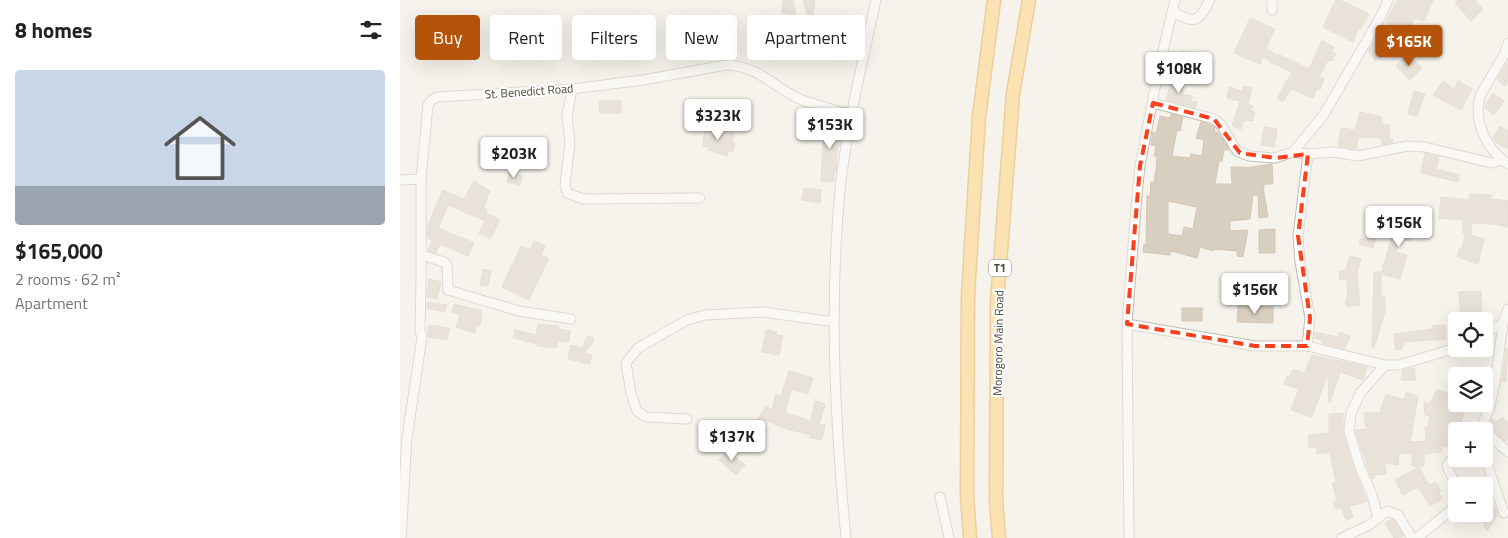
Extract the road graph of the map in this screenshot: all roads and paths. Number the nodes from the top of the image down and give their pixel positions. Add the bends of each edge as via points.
1 (876, 0) edge
2 (994, 0) edge
3 (1029, 0) edge
4 (1175, 0) edge
5 (1210, 0) edge
6 (1272, 0) edge
7 (1388, 0) edge
8 (1272, 10) dead end
9 (1173, 12) junction
10 (1508, 43) edge
11 (572, 89) junction
12 (1152, 103) junction
13 (851, 115) junction
14 (1293, 152) junction
15 (1308, 154) junction
16 (1505, 162) edge
17 (421, 179) junction
18 (400, 180) edge
19 (700, 198) dead end
20 (421, 256) junction
21 (1508, 309) edge
22 (571, 319) dead end
23 (827, 321) dead end
24 (1503, 323) junction
25 (1127, 324) junction
26 (1493, 329) edge
27 (1307, 346) junction
28 (1448, 350) edge
29 (1385, 365) junction
30 (687, 419) dead end
31 (1483, 422) edge
32 (1493, 440) edge
33 (1508, 452) edge
34 (1448, 464) edge
35 (1488, 467) edge
36 (1453, 477) edge
37 (940, 498) dead end
38 (1448, 513) edge
39 (1504, 513) dead end
40 (1378, 518) junction
41 (401, 538) edge
42 (846, 538) edge
43 (948, 538) edge
44 (970, 538) edge
45 (999, 538) edge
46 (1128, 538) edge
47 (1342, 538) edge
48 (1412, 538) edge
49 (1417, 538) edge

1 - 13 street
2 - 44 highway, T1 via 979,117 968,295 967,495
3 - 45 highway, Morogoro Main Road / T1 via 1013,94 997,302 996,500
4 - 9 street
5 - 9 street via 1194,21
6 - 8 street
7 - 14 street via 1323,116
9 - 12 street
10 - 16 street via 1478,103 1480,125 1487,145
11 - 13 street, St. Benedict Road via 739,65 758,72 804,101
11 - 17 street, St. Benedict Road via 432,100 428,105
11 - 19 street via 567,116 570,143 565,184 567,193 584,199
12 - 14 street via 1214,119 1240,153 1275,158
12 - 25 street via 1139,176
13 - 42 street via 840,190 833,306 837,440
14 - 15 street
15 - 16 street via 1334,152 1358,156 1407,146 1425,147 1490,163
15 - 27 street via 1298,236 1310,318
17 - 18 street
17 - 20 street, St. Benedict Road
20 - 22 street via 447,265 448,290 519,311
20 - 41 street, St. Benedict Road via 422,336 407,438
21 - 24 street
23 - 30 street via 763,312 705,314 687,320 638,348 626,364 637,411 646,417
24 - 26 street
24 - 31 street via 1489,410
25 - 27 street via 1255,346
25 - 46 street
27 - 29 street
28 - 29 street via 1399,365
29 - 40 street via 1361,392 1351,413 1349,431
32 - 33 street
34 - 36 street
35 - 39 street
37 - 43 street
38 - 49 street
40 - 47 street
40 - 48 street via 1388,511 1398,515

